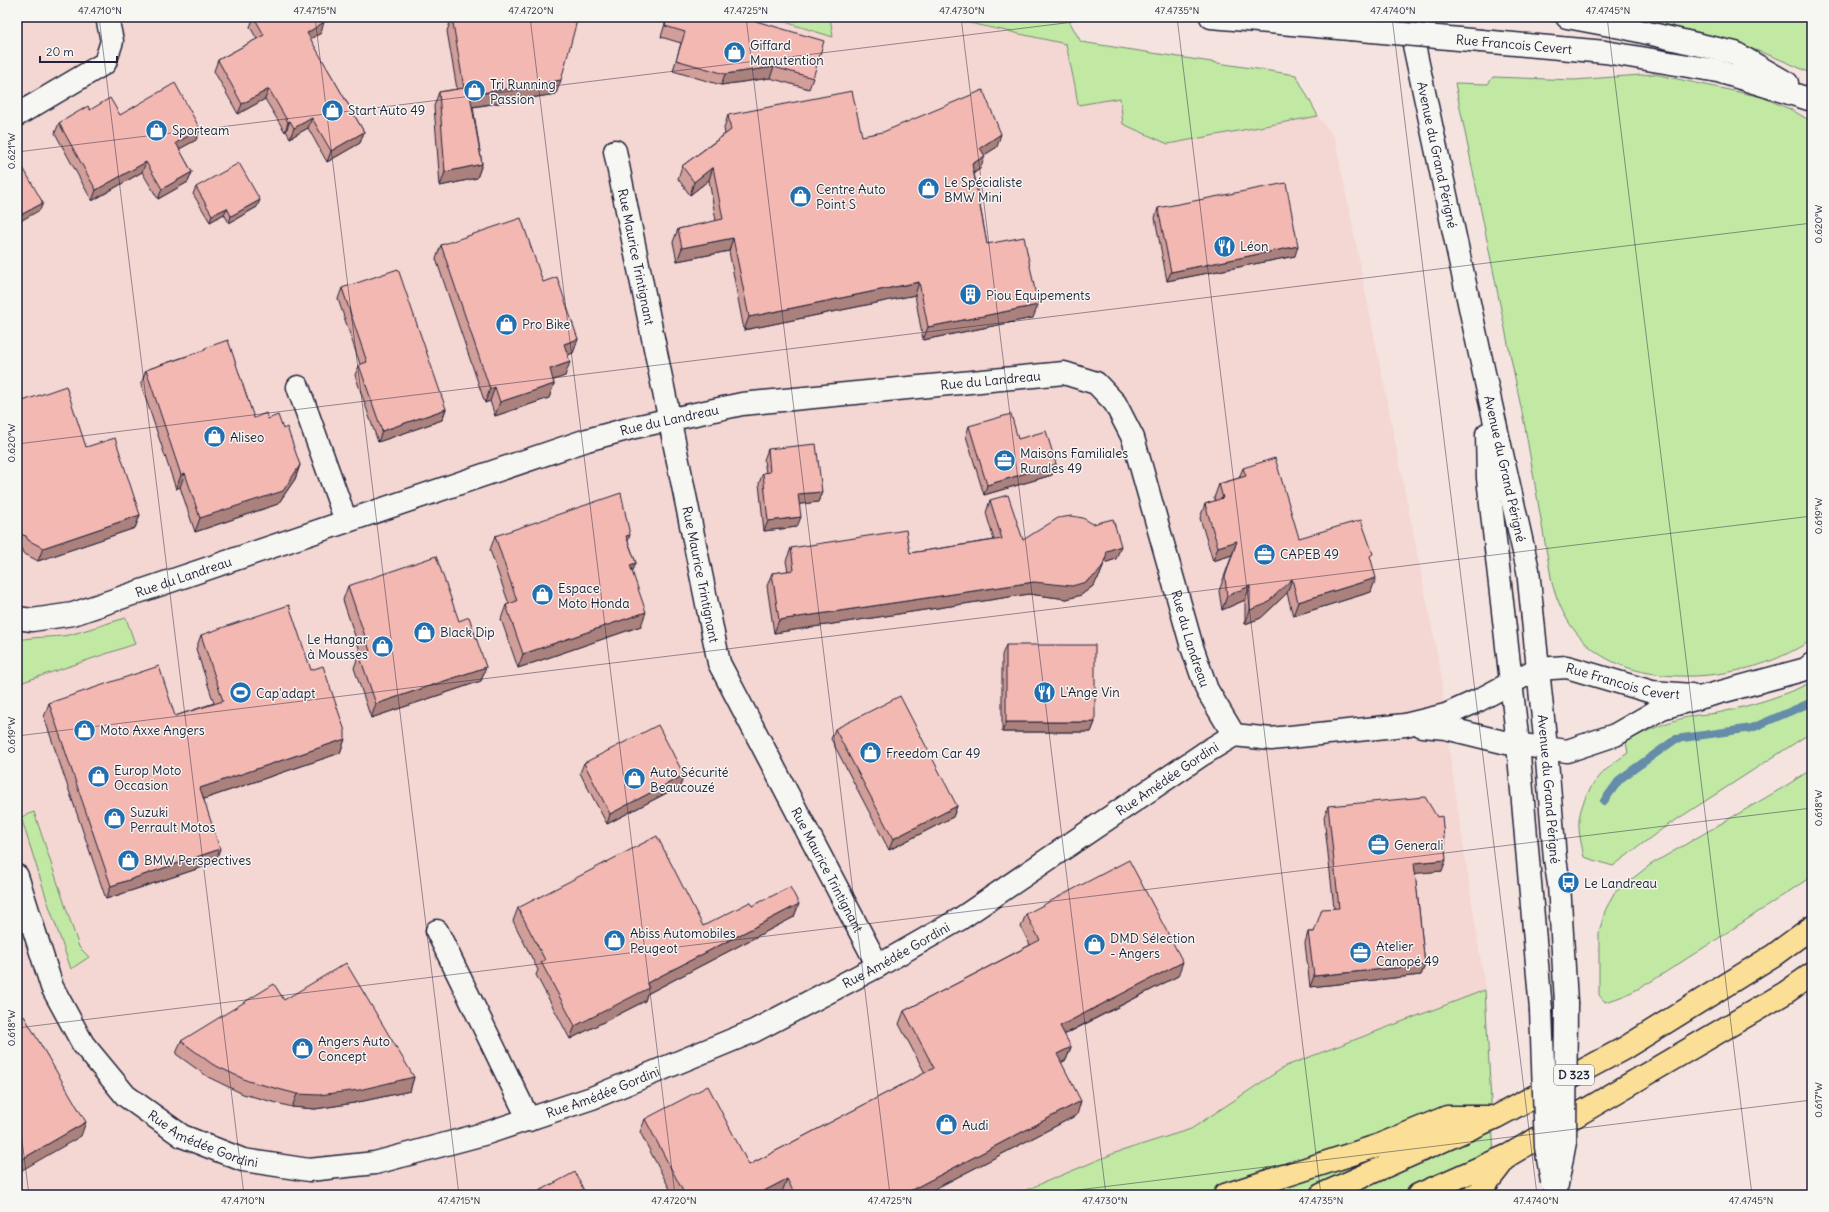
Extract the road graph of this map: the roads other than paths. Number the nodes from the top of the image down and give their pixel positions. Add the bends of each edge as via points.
1 (107, 17) edge
2 (1211, 17) edge
3 (1408, 17) edge
4 (1567, 17) edge
5 (1812, 99) edge
6 (17, 115) edge
7 (615, 151) dead end
8 (298, 386) dead end
9 (1487, 387) junction
10 (670, 419) junction
11 (346, 521) junction
12 (17, 618) edge
13 (1812, 664) edge
14 (1537, 669) junction
15 (1511, 683) junction
16 (1710, 696) junction
17 (1405, 725) junction
18 (1234, 735) junction
19 (1518, 744) junction
20 (1546, 748) junction
21 (17, 876) edge
22 (1812, 927) edge
23 (436, 931) dead end
24 (878, 966) junction
25 (1812, 974) edge
26 (1496, 1117) junction
27 (529, 1120) junction
28 (1508, 1155) junction
29 (1225, 1195) edge
30 (1321, 1195) edge
31 (1418, 1195) edge
32 (1474, 1195) edge
33 (1555, 1195) edge

1 - 6 street via 112,41 105,63
2 - 5 street, Rue Francois Cevert, bridge via 1605,52 1718,71
3 - 9 street, Avenue du Grand Périgné
4 - 5 street, Rue Francois Cevert via 1735,53
7 - 10 street, Rue Maurice Trintignant
8 - 11 street
9 - 14 street, Avenue du Grand Périgné via 1528,570
9 - 15 street, Avenue du Grand Périgné via 1488,478
10 - 11 street, Rue du Landreau via 598,437
10 - 18 street, Rue du Landreau via 742,404 1064,373 1096,383 1115,403 1133,438 1183,619 1207,690
10 - 24 street, Rue Maurice Trintignant via 720,663
11 - 12 street, Rue du Landreau via 73,614 32,620
13 - 16 street, Rue Francois Cevert via 1806,669
14 - 15 street
14 - 16 street, Rue Francois Cevert via 1568,667 1652,692
14 - 20 street, Avenue du Grand Périgné
15 - 17 street via 1446,715
15 - 19 street, Avenue du Grand Périgné
16 - 20 street, Rue Francois Cevert via 1662,708 1615,735 1566,750
17 - 18 street via 1271,739
17 - 19 street via 1446,728
18 - 24 street, Rue Amédée Gordini via 960,919
19 - 20 street
19 - 33 street, Avenue du Grand Périgné, bridge via 1541,1010 1546,1147
20 - 33 street, Avenue du Grand Périgné, bridge via 1559,884 1566,1002 1565,1142
21 - 27 street, Rue Amédée Gordini via 52,987 83,1044 126,1096 182,1136 243,1160 309,1170 375,1163
22 - 26 highway, D 323 via 1774,955 1623,1048
23 - 27 street, Rue Amédée Gordini
24 - 27 street, Rue Amédée Gordini via 754,1032 592,1098
25 - 28 highway, D 323 via 1785,993
26 - 29 highway via 1447,1117 1377,1146
26 - 30 highway, D 323
28 - 31 highway, D 323
28 - 32 highway via 1479,1193

